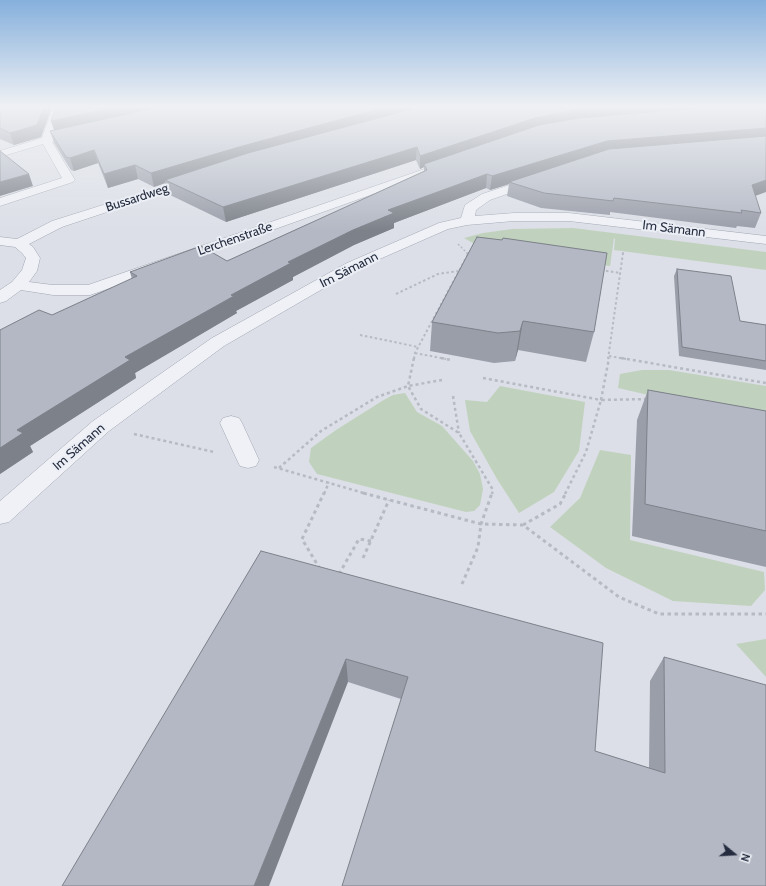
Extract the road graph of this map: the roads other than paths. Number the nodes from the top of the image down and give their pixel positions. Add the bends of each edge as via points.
1 (19, 148) edge
2 (51, 148) edge
3 (0, 154) edge
4 (454, 162) edge
5 (207, 175) edge
6 (546, 177) edge
7 (0, 202) edge
8 (467, 221) junction
9 (766, 240) edge
10 (0, 241) edge
11 (19, 243) junction
12 (18, 285) junction
13 (0, 298) edge
14 (231, 423) dead end
15 (248, 460) road end
16 (0, 515) edge

1 - 3 street
2 - 7 street via 70,180
4 - 12 street, Lerchenstraße via 90,290 52,290
5 - 11 street, Bussardweg via 57,224
6 - 8 street via 486,197 470,208
8 - 9 street, Im Sämann via 514,217 569,218
8 - 16 street, Im Sämann via 444,226 352,266 218,342 101,426
10 - 11 street
11 - 12 street via 33,258 29,271
12 - 13 street
14 - 15 street

